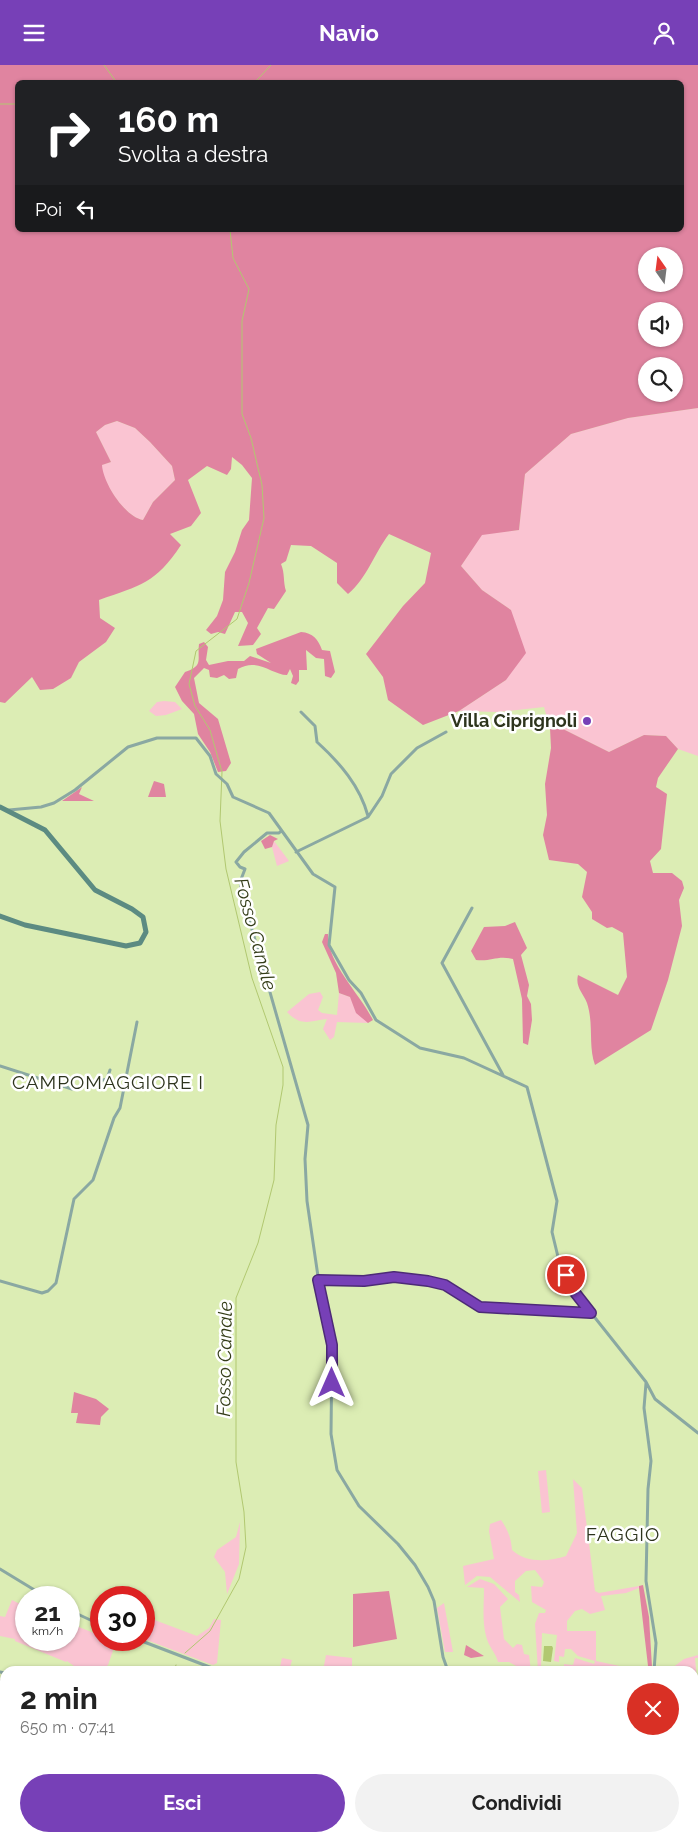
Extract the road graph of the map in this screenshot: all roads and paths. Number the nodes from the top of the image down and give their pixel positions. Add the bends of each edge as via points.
1 (301, 712) dead end
2 (446, 732) dead end
3 (0, 807) edge
4 (8, 810) junction
5 (368, 817) junction
6 (281, 831) junction
7 (296, 852) junction
8 (472, 908) dead end
9 (0, 916) edge
10 (137, 1022) dead end
11 (0, 1066) edge
12 (110, 1070) dead end
13 (503, 1076) junction
14 (318, 1280) junction
15 (0, 1281) edge
16 (591, 1313) junction
17 (646, 1382) junction
18 (698, 1433) edge
19 (0, 1569) edge
20 (28, 1586) edge
21 (155, 1646) edge
22 (207, 1666) edge
23 (446, 1666) edge
24 (654, 1666) edge

1 - 5 street via 315,726 317,742 336,760 362,795
2 - 5 street via 417,748 391,774
3 - 4 street
4 - 6 street via 54,803 128,747 157,738 184,737 196,738 233,797 269,813
4 - 9 street via 52,837 95,891 138,913 145,922 146,932 140,943 126,946 25,925
5 - 7 street
6 - 7 street
6 - 14 street via 267,833 236,862 245,869 240,882 243,898 308,1125 305,1181
7 - 13 street via 313,874 335,887 329,945 376,1020 420,1048 464,1058
8 - 13 street via 442,963
10 - 15 street via 120,1108 93,1180 74,1199 56,1283 42,1293
11 - 12 street via 72,1089 107,1079
13 - 16 street via 527,1087 557,1201 552,1231 559,1261 573,1290
14 - 16 street via 364,1281 394,1277 428,1281 445,1285 480,1307
14 - 23 street via 332,1345 331,1434 336,1470 359,1506 398,1543 428,1587 434,1601
16 - 17 street
17 - 18 street via 655,1399
17 - 24 street via 644,1408 651,1461 646,1581 656,1643
19 - 20 street
21 - 22 street

